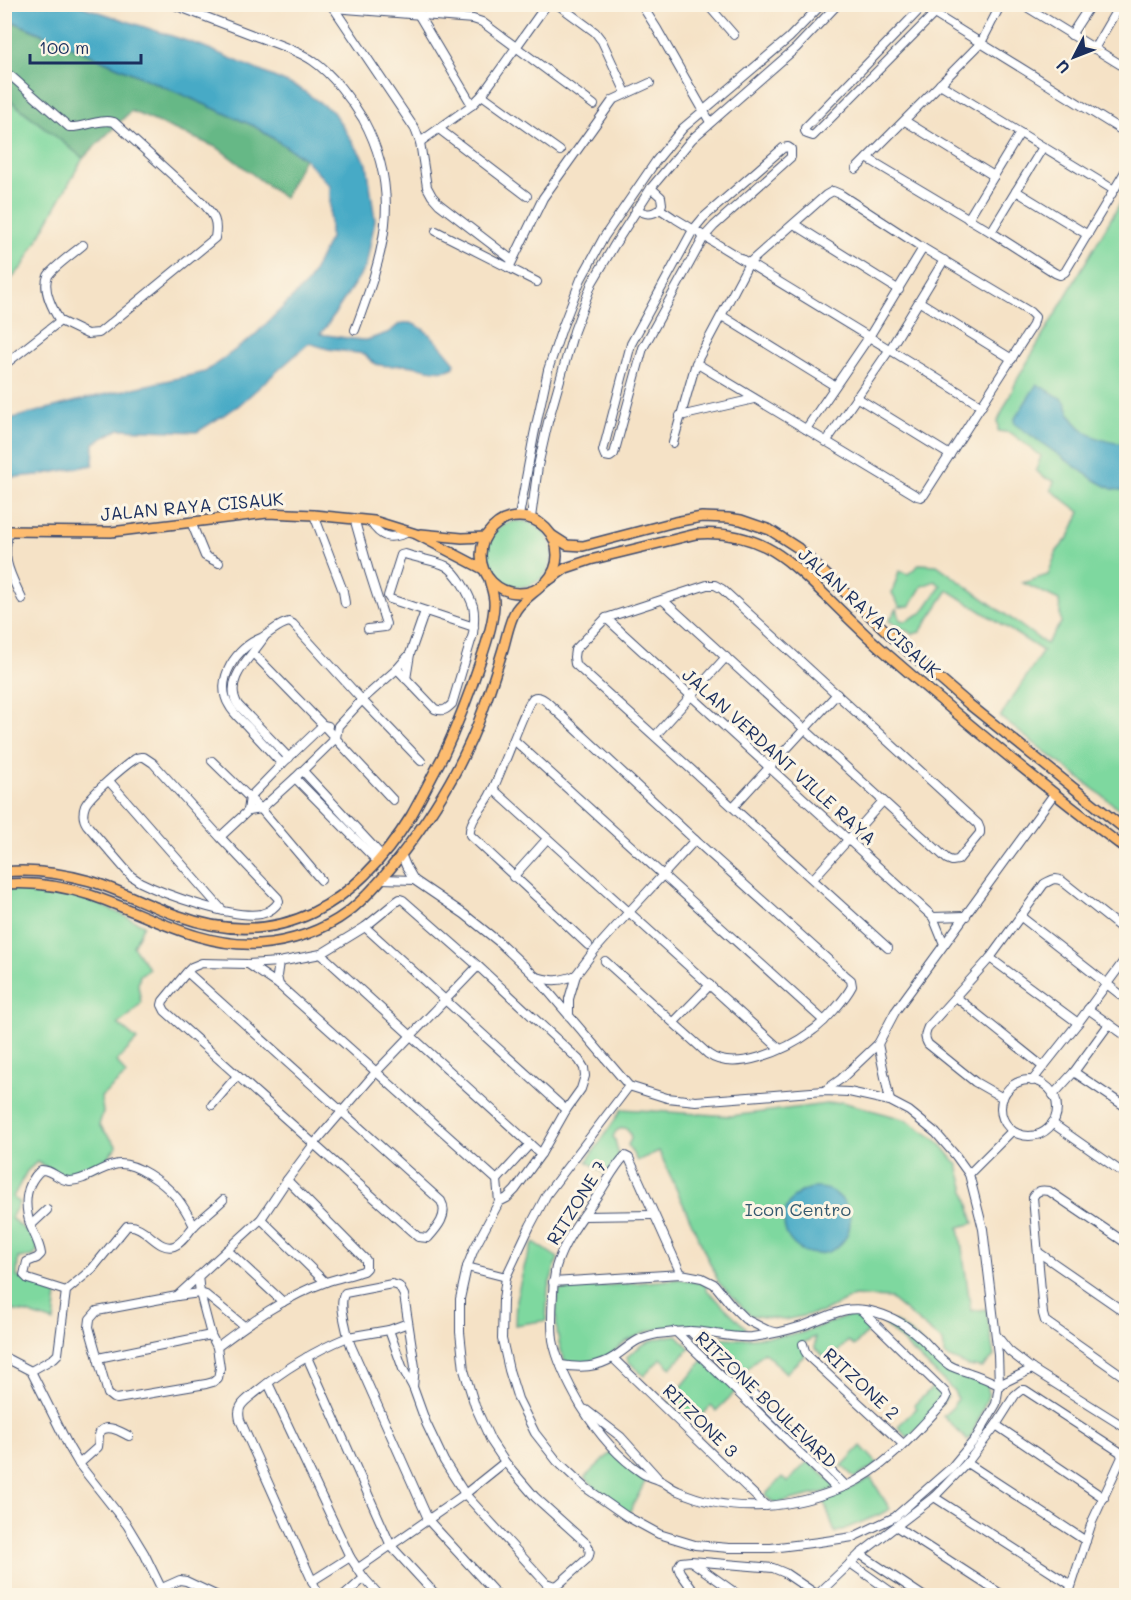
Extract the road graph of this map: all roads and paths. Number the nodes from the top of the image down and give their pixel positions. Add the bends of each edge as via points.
1 (172, 4) edge
2 (547, 4) edge
3 (557, 4) edge
4 (641, 4) edge
5 (707, 4) edge
6 (822, 4) edge
7 (838, 4) edge
8 (939, 4) edge
9 (1001, 4) edge
10 (1022, 4) edge
11 (1091, 4) edge
12 (332, 6) edge
13 (922, 6) edge
14 (1120, 7) edge
15 (418, 14) junction
16 (934, 14) junction
17 (734, 35) dead end
18 (1071, 35) junction
19 (981, 43) junction
20 (517, 48) junction
21 (1094, 49) junction
22 (1126, 68) edge
23 (4, 73) edge
24 (650, 83) dead end
25 (940, 84) junction
26 (626, 93) junction
27 (482, 95) junction
28 (472, 105) junction
29 (594, 105) dead end
30 (703, 111) junction
31 (905, 121) junction
32 (710, 122) junction
33 (439, 129) junction
34 (1020, 133) junction
35 (1126, 133) edge
36 (420, 142) junction
37 (1043, 147) junction
38 (560, 151) dead end
39 (867, 158) junction
40 (856, 170) dead end
41 (1126, 170) edge
42 (994, 176) junction
43 (651, 188) junction
44 (1114, 190) junction
45 (1016, 191) junction
46 (527, 196) dead end
47 (636, 209) junction
48 (660, 209) junction
49 (968, 219) junction
50 (794, 224) junction
51 (693, 230) junction
52 (436, 231) dead end
53 (991, 232) junction
54 (1088, 235) junction
55 (704, 237) junction
56 (83, 245) dead end
57 (923, 248) junction
58 (944, 260) junction
59 (749, 263) junction
60 (511, 264) junction
61 (537, 282) dead end
62 (899, 290) junction
63 (920, 302) junction
64 (722, 316) junction
65 (60, 321) junction
66 (562, 328) junction
67 (355, 330) dead end
68 (574, 331) junction
69 (869, 337) junction
70 (631, 344) junction
71 (643, 348) junction
72 (890, 349) junction
73 (1012, 359) junction
74 (696, 363) junction
75 (4, 365) edge
76 (835, 386) junction
77 (856, 398) junction
78 (754, 399) junction
79 (982, 406) junction
80 (680, 416) junction
81 (806, 429) junction
82 (826, 442) junction
83 (673, 443) dead end
84 (950, 455) junction
85 (314, 515) junction
86 (519, 516) junction
87 (354, 518) junction
88 (531, 518) junction
89 (191, 522) junction
90 (7, 531) edge
91 (413, 533) junction
92 (553, 536) junction
93 (484, 537) junction
94 (219, 563) dead end
95 (483, 569) junction
96 (489, 579) junction
97 (549, 580) junction
98 (539, 588) junction
99 (22, 599) dead end
100 (663, 600) junction
101 (345, 603) dead end
102 (425, 611) junction
103 (606, 618) junction
104 (474, 627) junction
105 (368, 629) dead end
106 (265, 636) junction
107 (253, 653) junction
108 (410, 654) junction
109 (726, 657) junction
110 (397, 669) junction
111 (406, 680) junction
112 (837, 694) junction
113 (690, 696) junction
114 (362, 700) junction
115 (234, 707) junction
116 (323, 725) junction
117 (338, 726) junction
118 (805, 729) junction
119 (655, 736) junction
120 (336, 738) junction
121 (514, 740) junction
122 (289, 758) junction
123 (212, 761) dead end
124 (421, 762) dead end
125 (282, 764) junction
126 (769, 767) junction
127 (303, 771) junction
128 (295, 778) junction
129 (109, 781) junction
130 (493, 789) junction
131 (1054, 794) junction
132 (250, 797) junction
133 (393, 800) dead end
134 (883, 801) junction
135 (733, 807) junction
136 (261, 809) junction
137 (248, 811) junction
138 (411, 816) junction
139 (424, 824) junction
140 (1126, 830) edge
141 (220, 837) junction
142 (548, 839) junction
143 (695, 840) junction
144 (849, 840) junction
145 (363, 842) junction
146 (1126, 849) edge
147 (401, 854) junction
148 (379, 858) junction
149 (4, 872) edge
150 (663, 875) junction
151 (513, 877) junction
152 (321, 879) dead end
153 (382, 879) junction
154 (414, 879) junction
155 (813, 879) junction
156 (4, 884) edge
157 (222, 910) junction
158 (628, 913) junction
159 (306, 916) junction
160 (966, 916) junction
161 (1020, 916) junction
162 (933, 917) junction
163 (365, 927) junction
164 (313, 931) junction
165 (1126, 932) edge
166 (944, 944) junction
167 (588, 945) dead end
168 (888, 948) dead end
169 (321, 954) junction
170 (990, 958) junction
171 (1126, 958) edge
172 (605, 961) dead end
173 (279, 962) junction
174 (248, 964) junction
175 (478, 966) junction
176 (188, 972) junction
177 (576, 975) junction
178 (536, 977) junction
179 (1107, 984) junction
180 (279, 985) junction
181 (710, 985) junction
182 (956, 997) junction
183 (1126, 999) edge
184 (445, 1000) junction
185 (1088, 1009) junction
186 (569, 1016) junction
187 (824, 1021) junction
188 (674, 1022) junction
189 (1078, 1023) junction
190 (1109, 1024) junction
191 (412, 1036) junction
192 (1126, 1036) edge
193 (878, 1044) junction
194 (780, 1049) junction
195 (1042, 1066) junction
196 (376, 1072) junction
197 (1074, 1072) junction
198 (237, 1076) junction
199 (1032, 1081) junction
200 (629, 1086) junction
201 (824, 1091) junction
202 (1053, 1095) junction
203 (1003, 1098) junction
204 (890, 1101) junction
205 (212, 1105) dead end
206 (1126, 1107) edge
207 (566, 1110) junction
208 (342, 1112) junction
209 (1052, 1124) junction
210 (1012, 1131) junction
211 (314, 1144) junction
212 (530, 1144) junction
213 (541, 1154) junction
214 (969, 1174) junction
215 (1126, 1175) edge
216 (287, 1180) junction
217 (497, 1180) junction
218 (224, 1200) dead end
219 (499, 1202) junction
220 (47, 1210) dead end
221 (654, 1215) junction
222 (584, 1216) junction
223 (261, 1219) junction
224 (31, 1225) junction
225 (194, 1226) junction
226 (1126, 1243) edge
227 (226, 1250) junction
228 (1038, 1252) junction
229 (467, 1267) junction
230 (681, 1274) junction
231 (198, 1276) junction
232 (506, 1277) junction
233 (325, 1282) junction
234 (553, 1282) junction
235 (66, 1291) junction
236 (200, 1293) junction
237 (177, 1296) junction
238 (283, 1302) junction
239 (861, 1310) junction
240 (1126, 1312) edge
241 (408, 1323) junction
242 (244, 1326) junction
243 (389, 1330) junction
244 (675, 1331) junction
245 (690, 1331) junction
246 (776, 1332) junction
247 (996, 1334) junction
248 (211, 1335) junction
249 (348, 1337) junction
250 (803, 1344) dead end
251 (217, 1347) junction
252 (4, 1357) edge
253 (307, 1357) junction
254 (98, 1358) junction
255 (613, 1358) junction
256 (561, 1365) junction
257 (1032, 1370) junction
258 (31, 1371) junction
259 (1126, 1378) edge
260 (268, 1383) junction
261 (999, 1386) junction
262 (413, 1387) junction
263 (581, 1406) junction
264 (996, 1425) junction
265 (1126, 1428) edge
266 (129, 1436) dead end
267 (903, 1444) junction
268 (505, 1462) junction
269 (80, 1464) junction
270 (967, 1464) junction
271 (660, 1481) junction
272 (846, 1485) junction
273 (837, 1489) junction
274 (465, 1494) junction
275 (934, 1497) junction
276 (1104, 1498) junction
277 (766, 1506) junction
278 (429, 1521) junction
279 (897, 1527) junction
280 (1086, 1541) junction
281 (391, 1546) junction
282 (860, 1554) junction
283 (350, 1557) junction
284 (691, 1561) junction
285 (850, 1563) junction
286 (357, 1569) junction
287 (364, 1578) junction
288 (312, 1581) junction
289 (1071, 1585) junction
290 (163, 1592) edge
291 (817, 1595) edge
292 (218, 1596) edge
293 (319, 1596) edge
294 (344, 1596) edge
295 (380, 1596) edge
296 (437, 1596) edge
297 (498, 1596) edge
298 (697, 1596) edge
299 (740, 1596) edge
300 (897, 1596) edge
301 (923, 1596) edge
302 (1004, 1596) edge
303 (1068, 1596) edge

1 - 67 street via 312,60 354,103 380,157 387,210 384,239
2 - 20 street
3 - 26 street via 602,41
4 - 30 street
5 - 17 street
6 - 30 street
7 - 32 street via 796,48
8 - 16 street
9 - 19 street
10 - 18 street
11 - 18 street
12 - 15 street
12 - 36 street
13 - 16 street
13 - 16 street via 805,128 807,134 813,136
14 - 21 street
15 - 20 street via 482,22
15 - 28 street
16 - 19 street
18 - 21 street
19 - 25 street
19 - 35 street
20 - 27 street
20 - 29 street
21 - 22 street
23 - 65 street via 69,126 114,122 203,203 217,226 215,238 99,333 87,334
24 - 26 street
25 - 31 street
25 - 34 street
26 - 60 street via 613,100 543,198
27 - 28 street
27 - 38 street
28 - 33 street
30 - 32 street
30 - 66 street via 656,161 610,227 580,279
31 - 39 street
31 - 42 street
32 - 43 street
33 - 36 street
33 - 46 street
34 - 37 street
34 - 42 street
36 - 60 street via 432,196
37 - 44 street
37 - 45 street
39 - 40 street
39 - 49 street
41 - 44 street
42 - 49 street
43 - 47 street
43 - 48 street via 661,197
44 - 54 street
45 - 53 street
45 - 54 street
47 - 48 street via 650,214
47 - 68 street via 592,283
48 - 51 street
49 - 53 street
50 - 57 street via 833,191
50 - 59 street
50 - 62 street
51 - 55 street
51 - 55 street via 783,148 790,148 791,157
51 - 70 street
52 - 60 street
53 - 54 street via 1060,275
55 - 59 street
55 - 71 street
56 - 65 street via 49,274 46,283 51,308
57 - 58 street
57 - 62 street
58 - 63 street
58 - 73 street via 1034,315 1035,322
59 - 64 street
59 - 69 street
60 - 61 street
62 - 69 street
63 - 72 street
63 - 73 street
64 - 74 street
64 - 76 street
65 - 75 street
66 - 68 street
66 - 86 street via 546,381
68 - 88 street via 548,422
69 - 72 street
69 - 76 street
70 - 71 street
70 - 71 street via 603,451 607,457 614,454
72 - 77 street
72 - 79 street
73 - 79 street
74 - 78 street
74 - 80 street
76 - 81 street
77 - 82 street
77 - 84 street
78 - 80 street
78 - 81 street
79 - 84 street
80 - 83 street
81 - 82 street
82 - 84 street via 919,497
85 - 87 main road, JALAN RAYA CISAUK
85 - 89 main road, JALAN RAYA CISAUK via 267,513
85 - 101 street
86 - 88 main road
86 - 93 main road via 493,526
87 - 91 main road, JALAN RAYA CISAUK
87 - 105 street via 386,624
88 - 92 main road
89 - 90 main road, JALAN RAYA CISAUK via 111,532
89 - 94 street via 205,556
90 - 99 street via 7,563
91 - 93 main road, JALAN RAYA CISAUK
91 - 95 main road, JALAN RAYA CISAUK
92 - 97 main road via 556,566
92 - 140 main road, JALAN RAYA CISAUK via 567,545 583,546 702,517 741,520 779,534 916,659
93 - 95 main road via 480,553
95 - 96 main road
96 - 98 main road via 497,587 518,594
96 - 138 main road via 494,595 492,619 472,686 451,739
97 - 98 main road
97 - 131 main road, JALAN RAYA CISAUK via 566,568 590,560 696,534 734,535 757,543 791,564 887,653
98 - 139 main road via 512,617 474,732 449,785
100 - 103 street
100 - 109 street
100 - 112 street via 715,585
102 - 104 street
102 - 104 street via 388,596 401,555 447,567 466,591 473,607
102 - 108 street
103 - 113 street, JALAN VERDANT VILLE RAYA
103 - 119 street via 575,650 575,664
104 - 111 street via 452,704 446,709 435,709
106 - 107 street
106 - 114 street via 289,622
106 - 115 street via 245,647 231,664 225,694
107 - 115 street via 238,673
107 - 116 street
108 - 110 street
108 - 111 street
109 - 113 street
109 - 118 street
110 - 111 street
110 - 114 street
112 - 118 street
112 - 134 street via 978,824 980,833 958,860 950,861
113 - 119 street
113 - 126 street, JALAN VERDANT VILLE RAYA
114 - 117 street
114 - 124 street
115 - 122 street
115 - 125 street
116 - 117 street
116 - 120 street
116 - 122 street
117 - 120 street
118 - 126 street
118 - 134 street
119 - 135 street
120 - 127 street
120 - 133 street
121 - 130 street
121 - 143 street via 528,703 538,697 543,699
121 - 150 street
122 - 125 street
123 - 132 street
125 - 132 street
126 - 135 street
126 - 144 street, JALAN VERDANT VILLE RAYA
127 - 128 street
127 - 145 street
128 - 136 street
128 - 145 street
129 - 141 street via 136,758 144,757
129 - 157 street
129 - 157 street via 88,801 83,817 131,876 148,886
130 - 142 street
130 - 151 street via 471,826 470,835
131 - 146 main road, JALAN RAYA CISAUK
131 - 160 street
132 - 136 street
132 - 137 street
134 - 144 street
135 - 155 street
136 - 137 street
136 - 152 street
137 - 141 street
138 - 139 main road
138 - 148 main road
139 - 147 main road
141 - 157 street via 279,901 261,914
142 - 151 street
142 - 158 street
143 - 150 street
143 - 187 street via 851,980 850,990
144 - 155 street
144 - 162 street, JALAN VERDANT VILLE RAYA
145 - 148 street
147 - 153 main road
147 - 154 street
148 - 159 main road via 340,897
149 - 159 main road via 43,873 92,882 205,925 242,930 287,924
150 - 158 street
150 - 187 street
151 - 167 street
153 - 154 street
153 - 164 main road via 346,913
154 - 178 street via 499,942
155 - 168 street
156 - 164 main road via 74,890 202,938 235,944 268,943
158 - 177 street
158 - 181 street
159 - 164 main road
160 - 162 street
160 - 166 street
161 - 165 street via 1044,884 1058,879
161 - 170 street
161 - 179 street
162 - 166 street, JALAN VERDANT VILLE RAYA
163 - 169 street
163 - 175 street via 402,899
163 - 184 street
166 - 193 street via 894,1012
169 - 173 street
169 - 191 street
170 - 182 street
170 - 189 street
171 - 179 street
172 - 188 street
173 - 174 street
173 - 180 street
174 - 176 street via 202,963
174 - 180 street
175 - 184 street
175 - 207 street via 584,1068 584,1083
176 - 198 street via 163,1001 163,1008
176 - 208 street
177 - 178 street via 554,981
177 - 186 street via 570,992
178 - 186 street
179 - 183 street
179 - 185 street
180 - 196 street
181 - 188 street
181 - 194 street
182 - 195 street
182 - 203 street via 928,1027 926,1040 975,1083
184 - 191 street
184 - 207 street
185 - 189 street
185 - 190 street
186 - 200 street
187 - 194 street
188 - 194 street via 708,1054 724,1062
189 - 195 street
190 - 192 street
190 - 197 street
191 - 196 street
191 - 212 street
193 - 201 street
193 - 204 street
195 - 199 street
196 - 208 street
196 - 217 street
197 - 202 street
197 - 206 street
198 - 205 street
198 - 211 street
199 - 202 street via 1041,1083
199 - 203 street via 1014,1084
200 - 201 street via 667,1098 696,1101
200 - 232 street via 548,1194
201 - 204 street
202 - 209 street via 1057,1110
203 - 210 street via 1001,1113
204 - 214 street via 936,1134
207 - 213 street
208 - 211 street
208 - 211 street via 441,1201 444,1214 430,1236 418,1238
209 - 210 street via 1037,1135 1024,1136
209 - 215 street
210 - 214 street
211 - 216 street
212 - 213 street
212 - 217 street
213 - 219 street via 507,1198
214 - 247 street via 983,1229
216 - 223 street
216 - 233 street via 366,1260 363,1271
217 - 219 street
218 - 225 street
219 - 229 street
220 - 224 street
221 - 222 street
221 - 222 street, RITZONE 7 via 626,1155
221 - 230 street
222 - 234 street, RITZONE 7 via 560,1256
223 - 227 street
223 - 233 street
224 - 225 street via 27,1192 41,1170 71,1181 111,1165 125,1164 164,1185
224 - 235 street via 41,1253 27,1263 25,1277
225 - 235 street via 171,1247 132,1225 127,1226 92,1269
226 - 228 street via 1042,1190 1033,1197
227 - 231 street
227 - 238 street
228 - 240 street
228 - 259 street via 1045,1321
229 - 232 street
229 - 268 street via 460,1299 459,1332 464,1370 491,1441
230 - 234 street
230 - 246 street via 714,1284 745,1319
231 - 236 street
231 - 237 street
232 - 261 street via 502,1339 518,1399 536,1433 557,1461 586,1488 659,1534 696,1545 771,1548 819,1542 853,1537 895,1517 951,1467 976,1438 996,1404
233 - 238 street
234 - 256 street, RITZONE 7 via 551,1317
235 - 258 street via 58,1354
236 - 237 street
236 - 242 street
236 - 248 street
237 - 254 street via 94,1313 89,1327
238 - 242 street
239 - 246 street via 851,1308
239 - 261 street via 885,1315 909,1328 952,1367
239 - 267 street, RITZONE 7 via 947,1397
241 - 243 street
241 - 249 street via 404,1295 396,1285 347,1292 342,1299
241 - 262 street via 415,1367
242 - 251 street
243 - 249 street
243 - 262 street
244 - 245 street
244 - 255 street via 645,1336
244 - 273 street, RITZONE BOULEVARD
245 - 246 street via 740,1337
245 - 272 street, RITZONE BOULEVARD
247 - 257 street
247 - 261 street
248 - 251 street
248 - 254 street
249 - 253 street
249 - 278 street
250 - 267 street, RITZONE 2 via 809,1357
251 - 254 street via 219,1374 213,1382 117,1399 108,1394
252 - 258 street
253 - 260 street
253 - 281 street
255 - 256 street via 580,1368
255 - 277 street, RITZONE 3
256 - 263 street, RITZONE 7
257 - 261 street
257 - 265 street
258 - 269 street
260 - 283 street
260 - 288 street via 239,1408 240,1420
262 - 274 street via 426,1424
263 - 271 street via 621,1437
263 - 271 street, RITZONE 7 via 614,1450 643,1474
264 - 270 street
264 - 276 street
264 - 276 street via 1021,1390 1122,1454
266 - 269 street via 111,1428 104,1430 99,1435 98,1447
267 - 272 street, RITZONE 7 via 889,1458
268 - 274 street
268 - 274 street via 535,1497 590,1549 590,1555 559,1584 546,1583
269 - 290 street via 127,1525
270 - 275 street
270 - 280 street
271 - 277 street, RITZONE 7 via 710,1502
272 - 273 street, RITZONE 7
273 - 277 street, RITZONE 7 via 804,1501
274 - 278 street
275 - 279 street
275 - 289 street
276 - 280 street
278 - 281 street
278 - 297 street
279 - 282 street
279 - 302 street
280 - 289 street
281 - 286 street
281 - 296 street
282 - 285 street
282 - 301 street
283 - 286 street
283 - 288 street
284 - 291 street via 773,1568
284 - 298 street via 681,1562 678,1567
284 - 299 street
285 - 291 street
285 - 300 street
286 - 287 street
287 - 294 street
287 - 295 street
288 - 293 street
289 - 303 street
290 - 292 street via 180,1580

